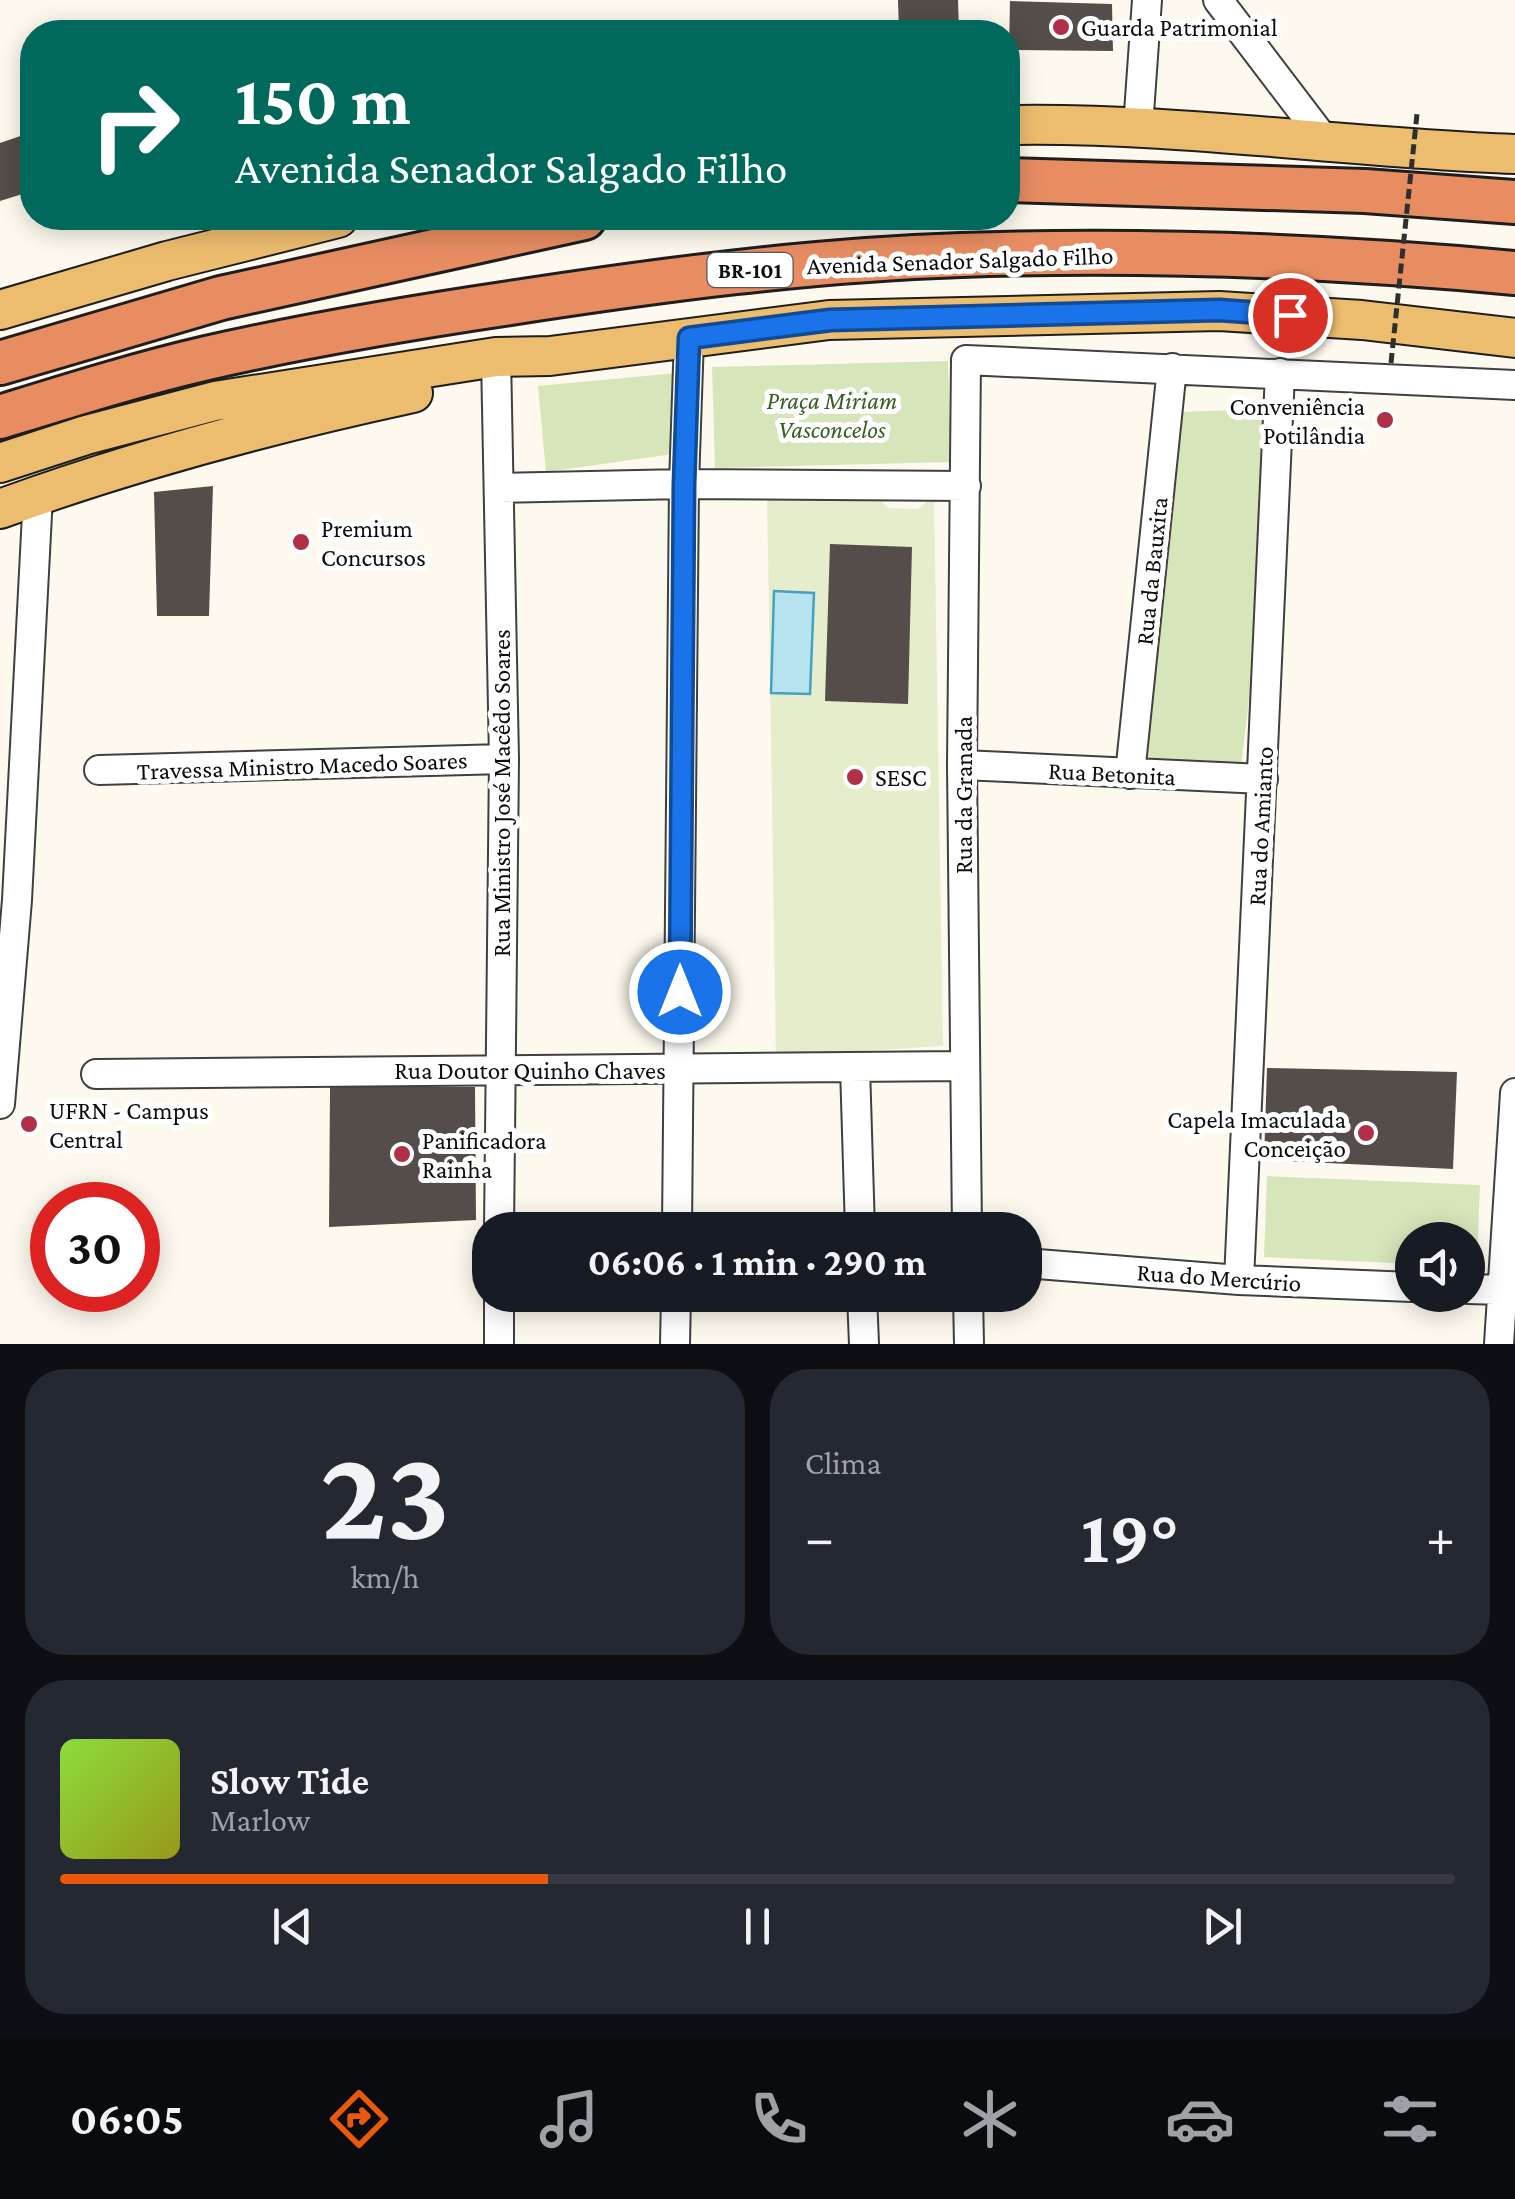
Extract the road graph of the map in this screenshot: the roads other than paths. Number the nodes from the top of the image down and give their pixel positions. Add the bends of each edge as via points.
1 (1146, 0) edge
2 (1218, 0) edge
3 (1020, 125) edge
4 (1138, 127) junction
5 (1326, 142) junction
6 (1515, 154) edge
7 (1020, 180) edge
8 (1515, 202) edge
9 (290, 230) edge
10 (521, 230) edge
11 (1515, 273) edge
12 (0, 310) edge
13 (689, 338) junction
14 (1515, 338) edge
15 (0, 363) edge
16 (498, 367) junction
17 (1172, 368) junction
18 (1280, 373) junction
19 (1515, 386) edge
20 (0, 417) edge
21 (0, 462) edge
22 (684, 484) junction
23 (966, 486) junction
24 (500, 488) junction
25 (38, 495) junction
26 (0, 509) edge
27 (504, 759) junction
28 (962, 765) junction
29 (99, 770) dead end
30 (1130, 774) junction
31 (1263, 780) junction
32 (8, 904) edge
33 (964, 1066) junction
34 (854, 1067) junction
35 (500, 1070) junction
36 (679, 1070) junction
37 (96, 1074) dead end
38 (1515, 1093) edge
39 (0, 1104) edge
40 (1513, 1168) edge
41 (499, 1212) edge
42 (677, 1212) edge
43 (859, 1212) edge
44 (967, 1212) edge
45 (1042, 1264) edge
46 (1239, 1280) junction
47 (1395, 1285) edge
48 (1485, 1289) edge
49 (1504, 1290) junction
50 (499, 1312) edge
51 (676, 1312) edge
52 (863, 1312) edge
53 (968, 1312) edge
54 (498, 1344) edge
55 (676, 1344) edge
56 (864, 1344) edge
57 (969, 1344) edge
58 (1499, 1344) edge

1 - 4 street
2 - 5 street
3 - 4 main road
4 - 5 main road
5 - 6 main road
7 - 8 highway
9 - 12 main road
10 - 15 highway via 221,298
11 - 20 highway, Avenida Senador Salgado Filho / BR-101 via 1092,253 960,255 670,278 206,358
13 - 14 main road via 830,320 1219,310
13 - 16 main road
13 - 22 street
16 - 21 main road via 215,401
16 - 24 street, Rua Ministro José Macêdo Soares
16 - 25 main road
17 - 18 street
17 - 23 street, Rua da Granada via 966,360
17 - 30 street, Rua da Bauxita
18 - 19 street
18 - 31 street, Rua do Amianto
22 - 23 street
22 - 24 street
22 - 36 street
23 - 28 street, Rua da Granada
24 - 27 street, Rua Ministro José Macêdo Soares
25 - 26 main road
25 - 32 street
27 - 29 street, Travessa Ministro Macedo Soares
27 - 35 street, Rua Ministro José Macêdo Soares
28 - 30 street, Rua Betonita
28 - 33 street, Rua da Granada
30 - 31 street, Rua Betonita
31 - 46 street, Rua do Amianto
32 - 39 street
33 - 34 street, Rua Doutor Quinho Chaves
33 - 44 street, Rua da Granada
34 - 36 street, Rua Doutor Quinho Chaves
34 - 43 street
35 - 36 street, Rua Doutor Quinho Chaves
35 - 37 street, Rua Doutor Quinho Chaves
35 - 41 street, Rua Ministro José Macêdo Soares
36 - 42 street
38 - 40 street
40 - 49 street
45 - 46 street, Rua do Mercúrio
46 - 47 street, Rua do Mercúrio
48 - 49 street
49 - 58 street
50 - 54 street
51 - 55 street
52 - 56 street
53 - 57 street

